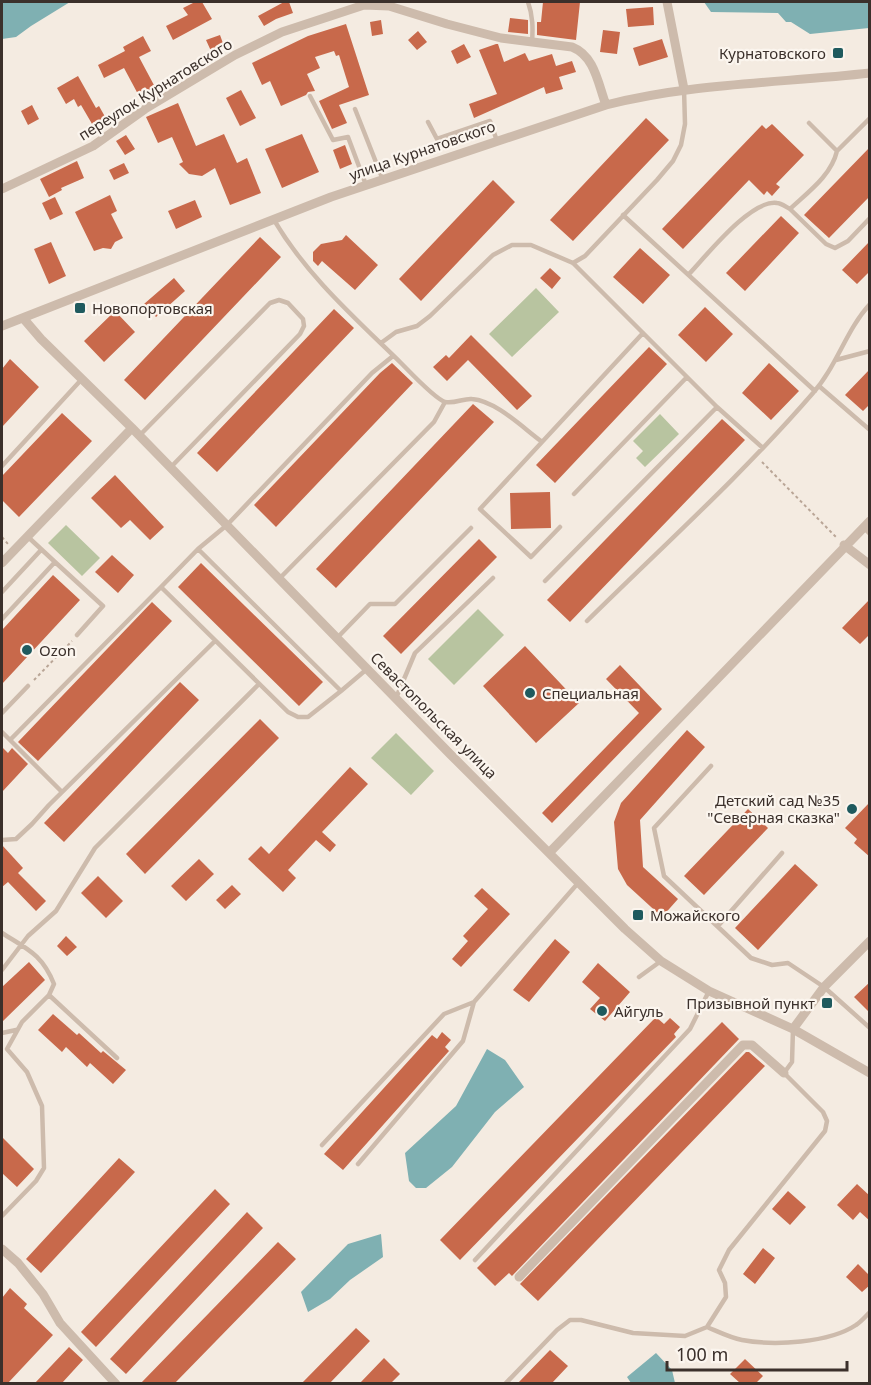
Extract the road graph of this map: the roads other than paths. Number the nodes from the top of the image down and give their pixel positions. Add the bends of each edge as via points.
1 (528, 2) edge
2 (667, 2) edge
3 (532, 43) junction
4 (870, 73) edge
5 (684, 89) junction
6 (310, 96) dead end
7 (606, 105) junction
8 (355, 109) dead end
9 (870, 118) edge
10 (428, 122) dead end
11 (809, 123) dead end
12 (497, 141) junction
13 (837, 152) junction
14 (383, 180) junction
15 (366, 185) junction
16 (2, 189) edge
17 (790, 209) junction
18 (623, 215) junction
19 (870, 218) edge
20 (273, 219) junction
21 (573, 263) junction
22 (688, 274) junction
23 (870, 304) edge
24 (23, 318) junction
25 (2, 326) edge
26 (643, 333) junction
27 (381, 343) junction
28 (870, 351) edge
29 (393, 356) junction
30 (836, 360) junction
31 (687, 377) junction
32 (81, 380) junction
33 (819, 386) junction
34 (815, 391) junction
35 (445, 402) junction
36 (717, 407) junction
37 (132, 428) junction
38 (870, 430) edge
39 (140, 435) junction
40 (541, 441) junction
41 (763, 448) junction
42 (2, 466) edge
43 (171, 467) junction
44 (574, 494) dead end
45 (227, 525) junction
46 (560, 527) dead end
47 (471, 528) dead end
48 (867, 528) edge
49 (27, 536) junction
50 (844, 546) junction
51 (198, 549) junction
52 (41, 550) junction
53 (55, 562) junction
54 (2, 563) edge
55 (870, 566) edge
56 (493, 578) dead end
57 (279, 579) junction
58 (545, 581) dead end
59 (161, 587) junction
60 (2, 592) edge
61 (2, 619) edge
62 (587, 621) dead end
63 (77, 635) road end
64 (337, 638) junction
65 (215, 641) junction
66 (367, 669) junction
67 (259, 684) junction
68 (28, 686) road end
69 (341, 691) junction
70 (396, 698) junction
71 (2, 713) edge
72 (2, 732) edge
73 (10, 740) junction
74 (711, 766) dead end
75 (62, 792) junction
76 (2, 840) edge
77 (550, 852) junction
78 (782, 853) dead end
79 (579, 882) junction
80 (718, 926) junction
81 (2, 933) edge
82 (23, 944) junction
83 (868, 944) edge
84 (661, 961) junction
85 (2, 970) edge
86 (639, 977) dead end
87 (824, 987) junction
88 (709, 991) junction
89 (49, 995) junction
90 (474, 1002) junction
91 (870, 1028) edge
92 (16, 1029) junction
93 (793, 1029) junction
94 (2, 1034) edge
95 (117, 1058) dead end
96 (784, 1073) junction
97 (870, 1073) edge
98 (322, 1145) dead end
99 (358, 1164) dead end
100 (2, 1216) edge
101 (2, 1249) edge
102 (475, 1260) dead end
103 (519, 1277) dead end
104 (870, 1312) edge
105 (707, 1328) junction
106 (116, 1383) edge
107 (505, 1383) edge

1 - 3 lane
2 - 5 street
3 - 7 street, переулок Курнатовского via 582,51 590,60
3 - 16 street, переулок Курнатовского via 389,6 364,5 282,32 234,55 93,146
4 - 5 street, улица Курнатовского
5 - 7 street, улица Курнатовского
5 - 18 lane via 681,145 673,161
6 - 15 lane via 333,140 348,138
7 - 12 street, улица Курнатовского
8 - 14 lane
9 - 13 lane
10 - 12 lane via 437,139 490,121
11 - 13 lane
12 - 14 street, улица Курнатовского
13 - 17 lane via 826,174
14 - 15 street, улица Курнатовского
15 - 20 street, улица Курнатовского
17 - 19 lane via 835,248 848,241
17 - 22 lane via 777,203 748,212
18 - 21 lane via 585,256
18 - 22 lane
20 - 24 street, улица Курнатовского
20 - 27 lane via 304,264
21 - 26 lane
21 - 27 lane via 531,245 512,245 493,255 417,326 396,332
22 - 34 lane
23 - 30 lane
24 - 25 street, улица Курнатовского
24 - 32 street, Севастопольская улица
26 - 31 lane
26 - 40 lane
27 - 29 lane
28 - 30 lane
29 - 35 lane
29 - 45 lane via 372,373
30 - 33 lane
31 - 36 lane
31 - 44 lane
32 - 37 street, Севастопольская улица
32 - 42 lane
33 - 34 lane
33 - 38 lane
34 - 41 lane
35 - 40 lane via 470,398 488,402
35 - 57 lane via 434,422
36 - 41 lane
36 - 58 lane
37 - 39 street, Севастопольская улица
37 - 49 street
39 - 43 street, Севастопольская улица
39 - 43 lane via 270,303 288,303 303,319 300,334
40 - 46 lane via 480,509 531,557
41 - 62 lane
43 - 45 street, Севастопольская улица
45 - 51 lane
45 - 57 street, Севастопольская улица
47 - 64 lane via 395,604 370,604
48 - 50 street
49 - 52 lane
49 - 54 street
50 - 55 street
50 - 77 street
51 - 59 lane
51 - 69 lane
52 - 53 lane
52 - 60 lane
53 - 61 lane
53 - 63 lane via 103,606
56 - 70 lane via 416,654
57 - 64 street, Севастопольская улица
59 - 65 lane
59 - 73 lane
64 - 66 street, Севастопольская улица
65 - 67 lane
65 - 75 lane
66 - 69 lane
66 - 70 street, Севастопольская улица
67 - 69 lane via 298,717 308,717
67 - 82 lane via 95,848 56,911
68 - 71 lane
70 - 77 street, Севастопольская улица
72 - 73 lane
73 - 75 lane
74 - 80 lane via 654,828 664,876
75 - 76 lane via 16,839
77 - 79 street, Севастопольская улица
78 - 80 lane
79 - 84 street, Севастопольская улица
79 - 90 lane
80 - 87 lane via 751,958 772,965 788,963
81 - 82 lane
82 - 85 lane
82 - 89 lane via 47,968 54,984
83 - 87 street
84 - 86 lane
84 - 88 street, Севастопольская улица
87 - 91 lane
87 - 93 street
88 - 93 street, Севастопольская улица
88 - 102 lane via 690,1029
89 - 92 lane
89 - 95 lane
90 - 98 lane via 444,1014
90 - 99 lane via 463,1041
92 - 94 lane
92 - 100 lane via 7,1049 27,1072 42,1106 44,1168
93 - 96 lane via 792,1062
93 - 97 street, Севастопольская улица
96 - 103 street via 752,1045 743,1045
96 - 105 lane via 823,1112 827,1121 825,1131 729,1250 719,1270 726,1297
101 - 106 street via 43,1294 60,1323
104 - 105 lane via 847,1330 793,1342 741,1340
105 - 107 lane via 685,1336 633,1333 570,1320

